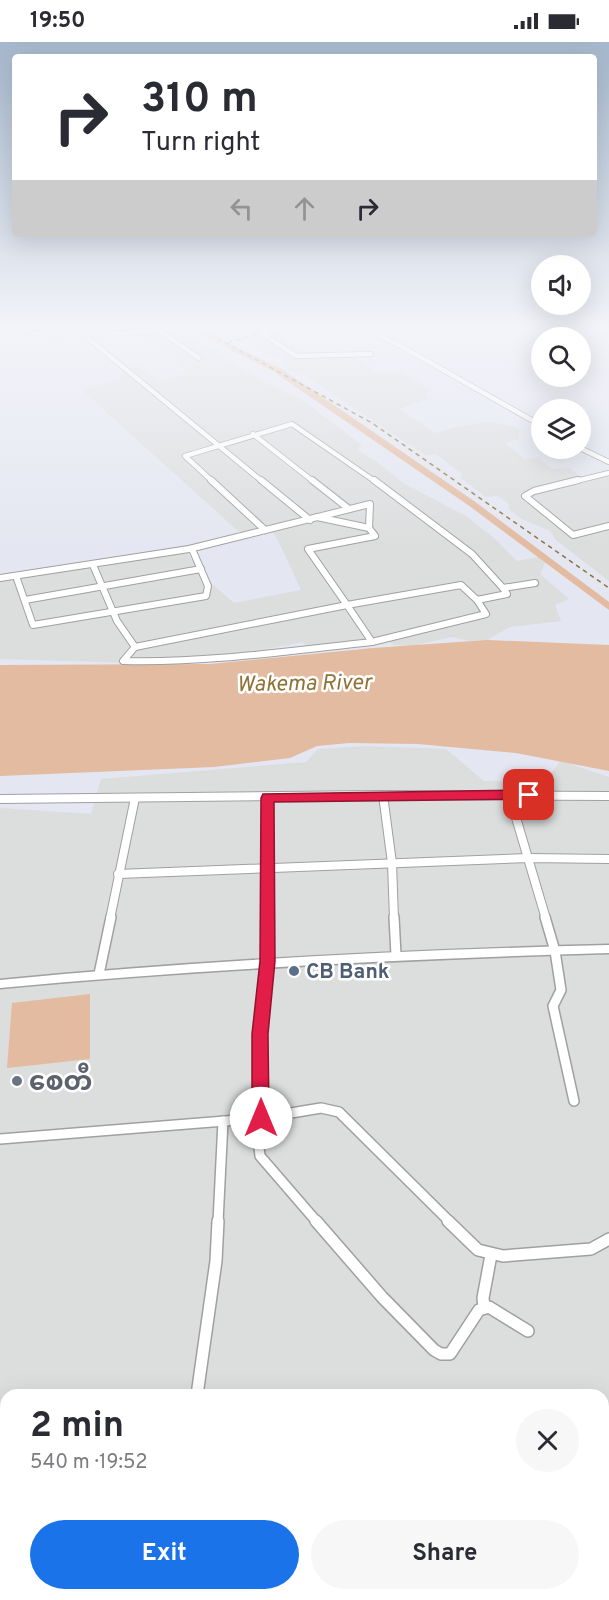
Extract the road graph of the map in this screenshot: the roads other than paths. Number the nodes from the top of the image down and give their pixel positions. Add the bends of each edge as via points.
1 (160, 399) edge
2 (494, 399) edge
3 (531, 420) edge
4 (253, 434) junction
5 (218, 446) junction
6 (591, 453) edge
7 (609, 462) edge
8 (609, 473) edge
9 (350, 509) junction
10 (317, 517) junction
11 (310, 520) junction
12 (609, 526) edge
13 (369, 528) junction
14 (264, 530) junction
15 (192, 549) junction
16 (93, 565) junction
17 (201, 569) junction
18 (16, 576) junction
19 (0, 578) edge
20 (536, 583) dead end
21 (102, 587) junction
22 (502, 588) junction
23 (25, 600) junction
24 (477, 600) junction
25 (347, 605) junction
26 (112, 612) junction
27 (372, 642) junction
28 (135, 646) junction
29 (509, 794) junction
30 (383, 795) junction
31 (609, 796) edge
32 (135, 798) junction
33 (268, 798) junction
34 (0, 799) edge
35 (529, 858) junction
36 (609, 859) edge
37 (392, 863) junction
38 (266, 869) junction
39 (118, 874) junction
40 (609, 949) edge
41 (555, 951) junction
42 (396, 955) junction
43 (267, 961) junction
44 (99, 974) junction
45 (0, 984) edge
46 (574, 1101) dead end
47 (261, 1118) junction
48 (223, 1121) junction
49 (0, 1139) edge
50 (609, 1239) edge
51 (491, 1255) junction
52 (484, 1307) junction
53 (528, 1331) dead end
54 (198, 1389) edge

1 - 5 street
2 - 3 street
4 - 5 street
4 - 9 street
4 - 22 street via 292,424 472,554
5 - 11 street
5 - 14 street via 185,456
6 - 7 street
8 - 12 street via 525,496 573,535
9 - 10 street
9 - 13 street via 370,504
10 - 11 street
10 - 13 street
11 - 14 street
13 - 25 street via 375,536 308,549
14 - 15 street
15 - 16 street
15 - 17 street
16 - 18 street
16 - 21 street
17 - 21 street
17 - 26 street via 208,586 206,596
18 - 19 street
18 - 23 street
20 - 22 street
21 - 23 street
21 - 26 street
22 - 24 street via 507,594
23 - 26 street via 33,625
24 - 25 street via 461,585
24 - 27 street via 486,614
25 - 27 street
25 - 28 street
26 - 28 street
27 - 28 street via 165,663 123,661
29 - 30 street
29 - 31 street
29 - 35 street
30 - 33 street
30 - 37 street
32 - 33 street
32 - 34 street
32 - 39 street
33 - 38 street
35 - 36 street
35 - 37 street
35 - 41 street
37 - 38 street
37 - 42 street
38 - 39 street
38 - 43 street
39 - 44 street
40 - 41 street
41 - 42 street
41 - 46 street via 561,990 553,1006
42 - 43 street
43 - 44 street
43 - 47 street via 260,1034
44 - 45 street
47 - 48 street
47 - 51 street via 321,1108 339,1112 478,1250
47 - 52 street via 260,1156 382,1297 434,1350 450,1354
48 - 49 street
48 - 54 street via 216,1261
50 - 51 street via 591,1249
51 - 52 street
52 - 53 street

